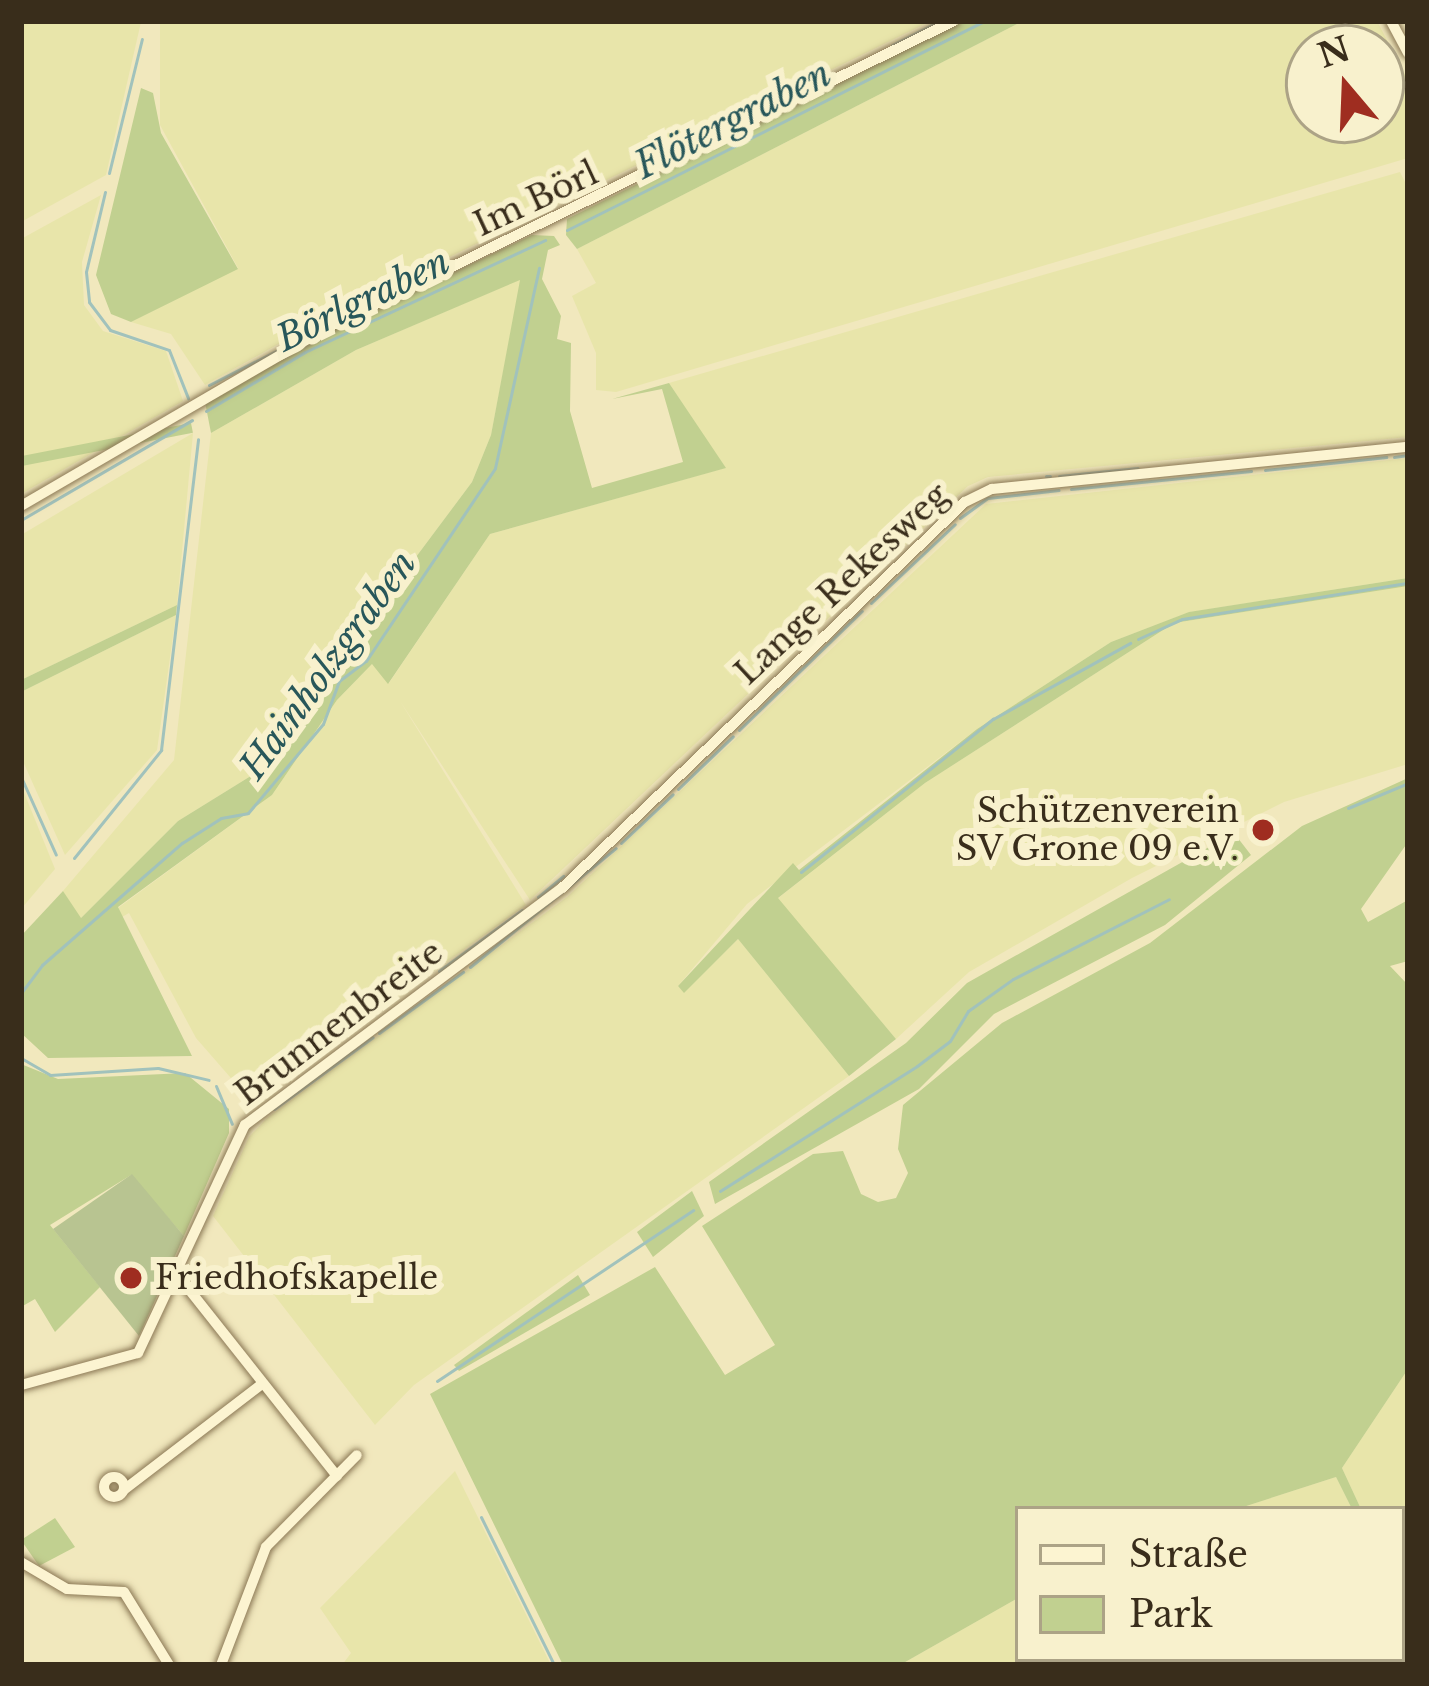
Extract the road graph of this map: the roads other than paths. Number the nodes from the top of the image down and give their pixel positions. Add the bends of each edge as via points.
1 (954, 21) edge
2 (1391, 21) edge
3 (1408, 53) edge
4 (1408, 447) edge
5 (21, 506) edge
6 (533, 911) joint
7 (176, 1273) junction
8 (262, 1384) junction
9 (21, 1385) edge
10 (357, 1455) dead end
11 (337, 1476) junction
12 (125, 1489) dead end
13 (21, 1562) edge
14 (169, 1665) edge
15 (221, 1665) edge

1 - 5 street, Im Börl via 327,328
2 - 3 street
4 - 6 street, Lange Rekesweg via 980,493
6 - 7 street, Brunnenbreite via 245,1125
7 - 8 street
7 - 9 street, Brunnenbreite via 131,1358
8 - 11 street
8 - 12 street
10 - 11 street
11 - 15 street via 266,1547
13 - 14 street via 67,1588 124,1592

